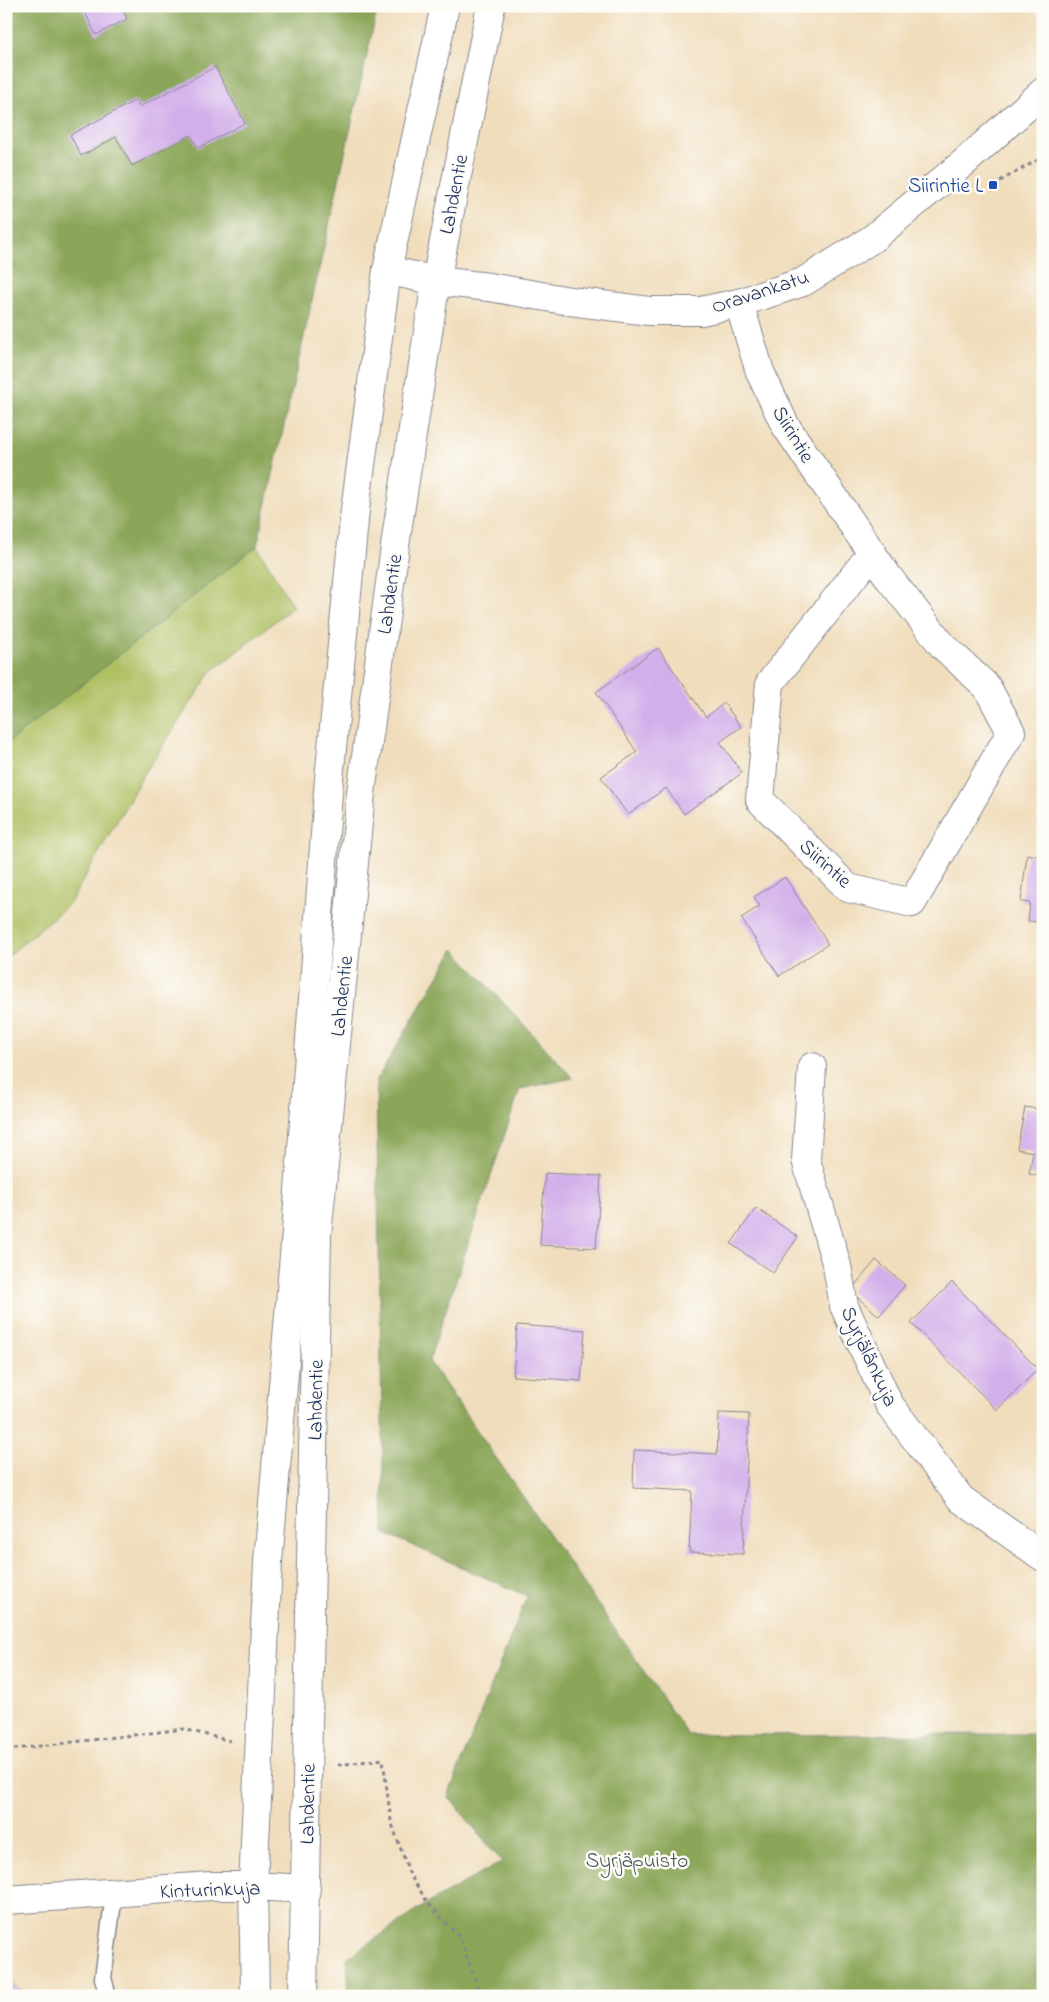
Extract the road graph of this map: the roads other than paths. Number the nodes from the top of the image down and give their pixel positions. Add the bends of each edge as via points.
1 (446, 6) edge
2 (491, 6) edge
3 (1043, 92) edge
4 (387, 270) junction
5 (436, 281) junction
6 (739, 303) junction
7 (872, 553) junction
8 (812, 1067) dead end
9 (1043, 1557) edge
10 (253, 1886) junction
11 (306, 1889) junction
12 (114, 1894) junction
13 (6, 1900) edge
14 (108, 1996) edge
15 (255, 1996) edge
16 (303, 1996) edge

1 - 4 main road, Lahdentie
2 - 5 main road, Lahdentie
3 - 6 main road, Oravankatu via 872,239 803,282
4 - 5 main road, Oravankatu
4 - 10 main road, Lahdentie via 355,510 329,780 268,1562
5 - 6 main road, Oravankatu via 649,311 701,311
5 - 11 main road, Lahdentie via 361,793 318,1235
6 - 7 main road, Siirintie via 760,372 785,425
7 - 7 main road, Siirintie via 943,646 987,686 1011,732 912,904 848,888 760,800 770,683
8 - 9 main road, Syrjälänkuja via 806,1160 837,1266 844,1306 885,1395 961,1499
10 - 11 main road, Kinturinkuja
10 - 12 main road, Kinturinkuja
10 - 15 main road, Lahdentie
11 - 16 main road, Lahdentie
12 - 13 main road, Kinturinkuja
12 - 14 lane via 103,1978

